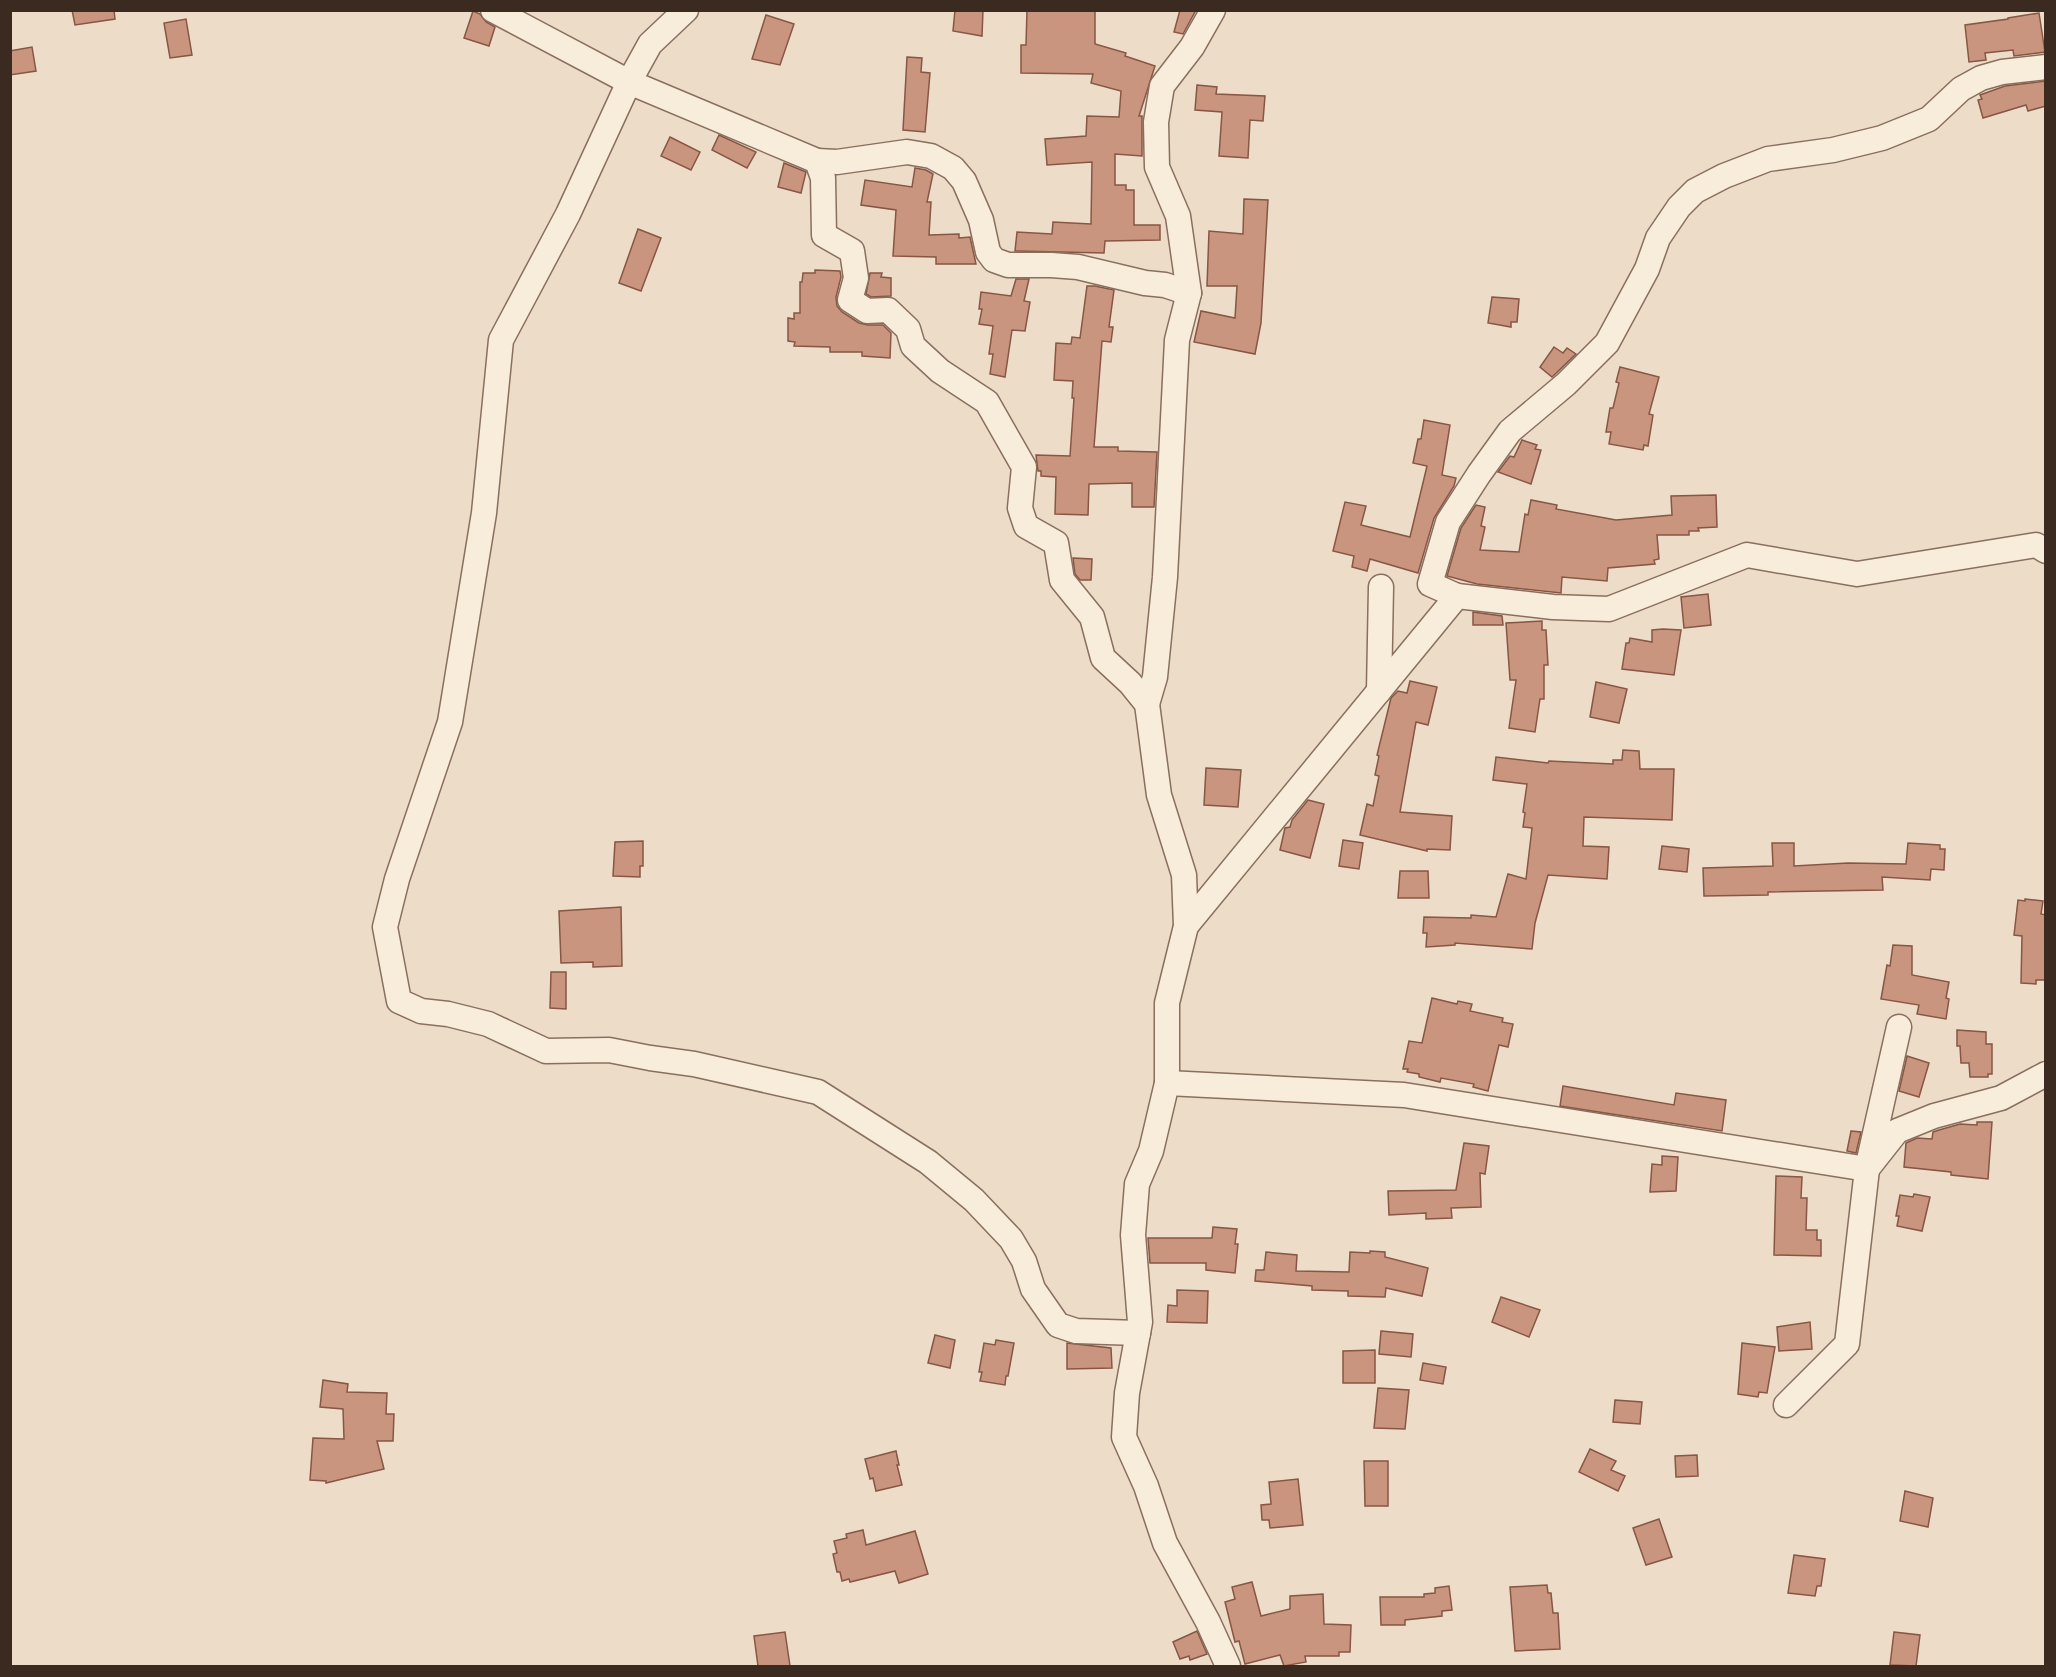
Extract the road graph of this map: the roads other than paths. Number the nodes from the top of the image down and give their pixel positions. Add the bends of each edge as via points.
1 (493, 10) edge
2 (686, 10) edge
3 (1213, 10) edge
4 (2046, 67) edge
5 (630, 81) junction
6 (817, 161) junction
7 (1189, 293) junction
8 (2046, 551) edge
9 (1381, 587) dead end
10 (1457, 596) junction
11 (1379, 691) junction
12 (1147, 704) junction
13 (1186, 926) junction
14 (1899, 1027) dead end
15 (2046, 1074) edge
16 (1167, 1083) junction
17 (1867, 1168) junction
18 (1138, 1333) junction
19 (1786, 1406) dead end
20 (1228, 1666) edge

1 - 5 street
2 - 5 street via 650,44
3 - 7 street via 1192,47 1162,86 1156,122 1157,167 1178,216
4 - 10 street via 1981,78 1961,89 1929,119 1882,138 1768,159 1695,191 1678,207 1659,238 1647,269 1607,343 1566,384 1509,431 1448,522 1430,584
5 - 6 street
5 - 18 street via 568,214 501,340 484,513 450,722 397,879 385,927 399,1001 421,1011 488,1024 546,1052 609,1050 694,1064 818,1092 928,1162 974,1200 1011,1239 1024,1261 1033,1289 1058,1325 1076,1331
6 - 7 street via 907,152 931,156 953,168 964,181 994,260 1008,265 1078,267
6 - 12 street via 823,178 824,235 852,251 856,278 850,300 867,310 888,310 908,329 913,346 940,371 987,402 1024,467 1020,508 1026,526 1056,543 1062,580 1092,617 1103,658
7 - 12 street via 1177,340 1165,577 1155,677
8 - 10 street via 2036,545 1857,574 1747,555 1609,609
9 - 11 street
10 - 11 street
11 - 13 street
12 - 13 street via 1159,795 1184,874
13 - 16 street via 1167,1003
14 - 17 street
15 - 17 street via 2001,1098 1934,1116 1897,1131
16 - 17 street via 1404,1095
16 - 18 street via 1151,1151 1137,1184 1133,1235
17 - 19 street via 1847,1344
18 - 20 street via 1124,1437 1165,1543

